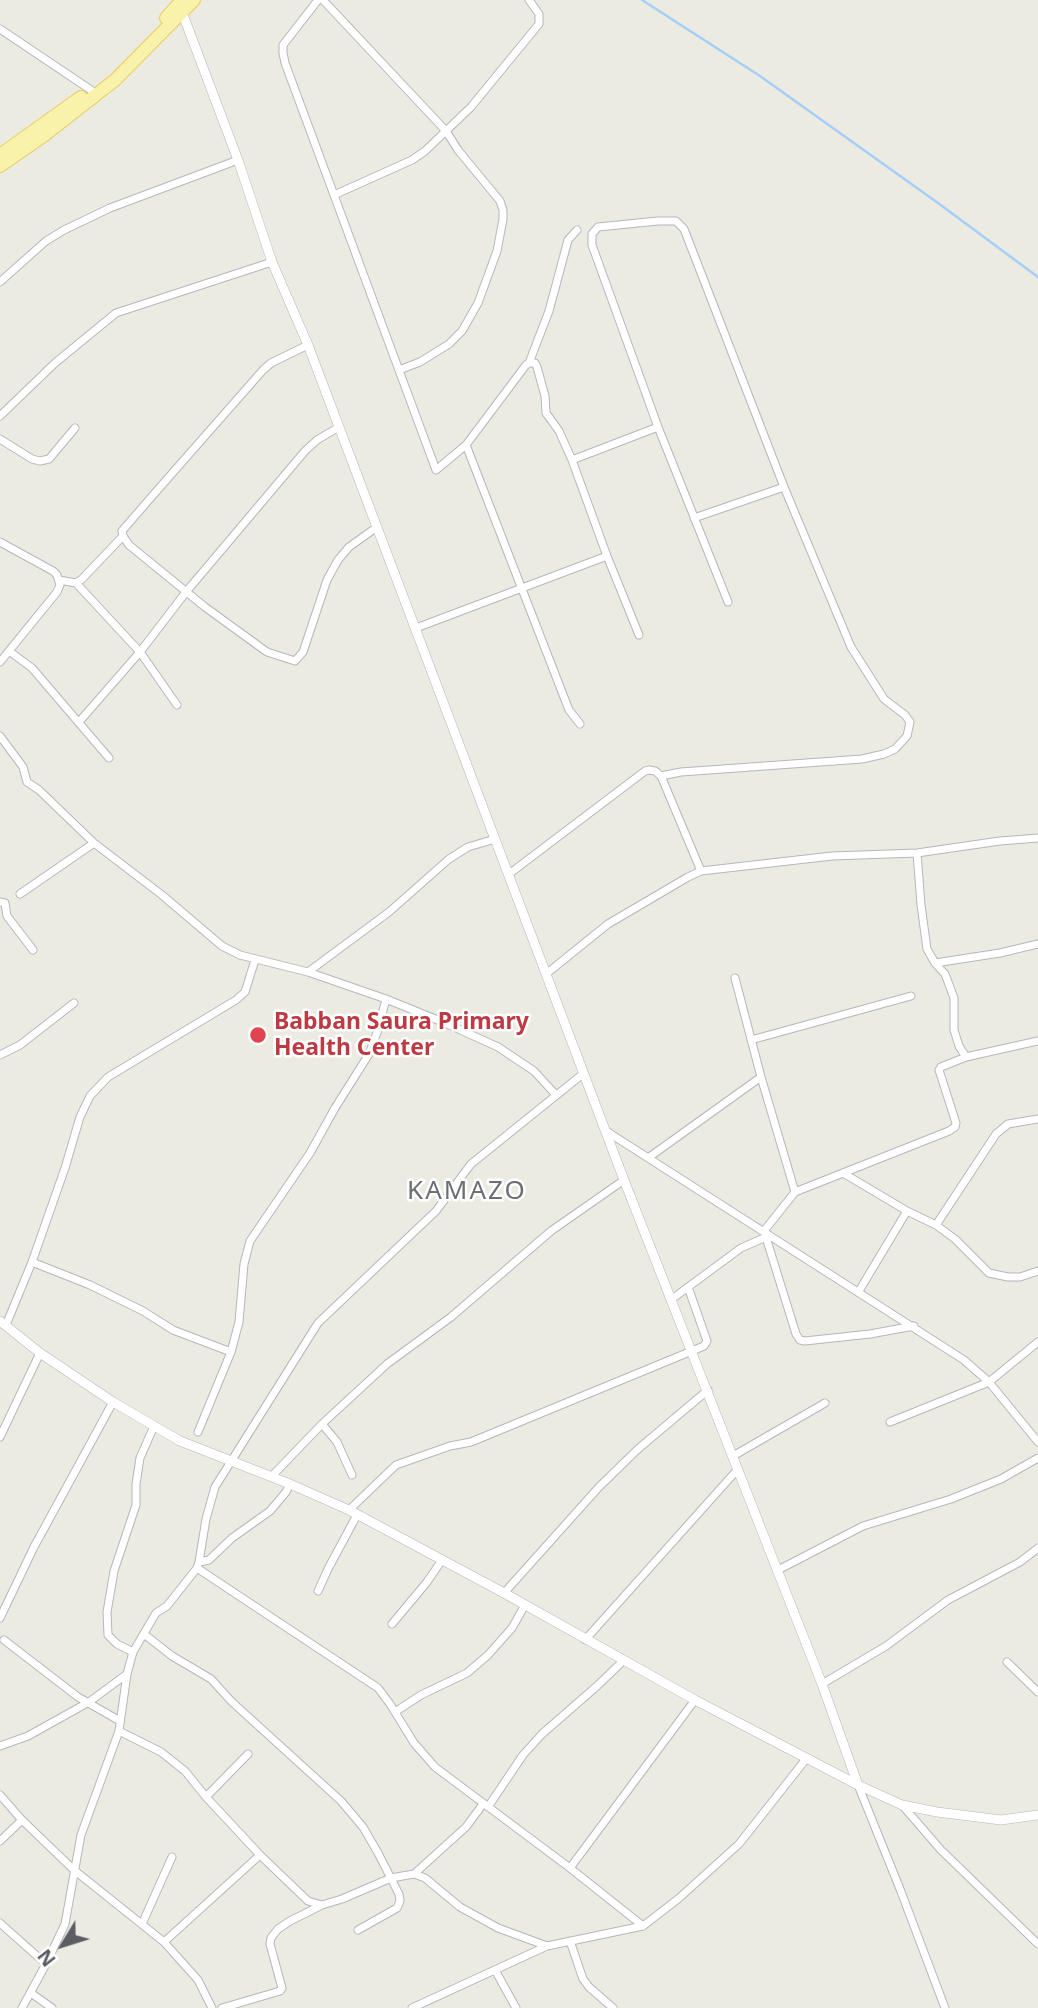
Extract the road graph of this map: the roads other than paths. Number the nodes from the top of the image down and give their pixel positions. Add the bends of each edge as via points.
1 (194, 0) edge
2 (321, 0) edge
3 (528, 0) edge
4 (182, 6) edge
5 (0, 29) edge
6 (91, 90) junction
7 (446, 131) junction
8 (0, 155) edge
9 (238, 160) junction
10 (0, 166) edge
11 (334, 195) junction
12 (577, 230) dead end
13 (272, 262) junction
14 (0, 282) edge
15 (308, 345) junction
16 (529, 363) junction
17 (399, 370) junction
18 (0, 416) edge
19 (339, 427) junction
20 (658, 427) junction
21 (75, 428) dead end
22 (0, 439) edge
23 (466, 445) junction
24 (572, 460) junction
25 (784, 487) junction
26 (694, 518) junction
27 (377, 527) junction
28 (123, 536) junction
29 (0, 542) edge
30 (607, 556) junction
31 (59, 580) junction
32 (76, 583) junction
33 (521, 588) junction
34 (186, 592) junction
35 (728, 602) dead end
36 (415, 628) junction
37 (639, 635) dead end
38 (9, 651) junction
39 (140, 652) junction
40 (0, 662) edge
41 (177, 705) dead end
42 (79, 722) junction
43 (580, 724) dead end
44 (0, 736) edge
45 (109, 758) dead end
46 (661, 776) junction
47 (1038, 838) edge
48 (495, 839) junction
49 (94, 843) junction
50 (917, 853) junction
51 (701, 871) junction
52 (509, 874) junction
53 (20, 894) dead end
54 (0, 902) edge
55 (1038, 944) edge
56 (33, 950) dead end
57 (255, 960) junction
58 (935, 962) junction
59 (308, 972) junction
60 (546, 974) junction
61 (735, 978) dead end
62 (911, 996) dead end
63 (386, 999) junction
64 (74, 1003) dead end
65 (751, 1040) junction
66 (1038, 1041) edge
67 (0, 1055) edge
68 (967, 1058) junction
69 (584, 1073) junction
70 (761, 1077) junction
71 (556, 1094) junction
72 (1038, 1119) edge
73 (606, 1131) junction
74 (648, 1158) junction
75 (843, 1172) junction
76 (624, 1180) junction
77 (795, 1192) junction
78 (907, 1211) junction
79 (936, 1225) junction
80 (765, 1234) junction
81 (32, 1262) junction
82 (1038, 1271) edge
83 (688, 1287) junction
84 (859, 1291) junction
85 (672, 1299) junction
86 (3, 1323) edge
87 (914, 1326) junction
88 (1038, 1342) edge
89 (692, 1350) junction
90 (231, 1352) junction
91 (40, 1353) junction
92 (989, 1382) junction
93 (708, 1390) junction
94 (113, 1402) junction
95 (825, 1403) dead end
96 (890, 1422) dead end
97 (322, 1424) junction
98 (154, 1426) junction
99 (198, 1432) dead end
100 (0, 1437) edge
101 (1038, 1442) edge
102 (733, 1456) junction
103 (1038, 1458) edge
104 (232, 1460) junction
105 (738, 1469) junction
106 (352, 1475) dead end
107 (271, 1477) junction
108 (290, 1484) junction
109 (353, 1512) junction
110 (1038, 1548) edge
111 (442, 1560) junction
112 (198, 1565) junction
113 (778, 1570) junction
114 (318, 1591) dead end
115 (504, 1593) junction
116 (525, 1605) junction
117 (0, 1618) edge
118 (392, 1624) dead end
119 (144, 1634) junction
120 (4, 1640) dead end
121 (585, 1640) junction
122 (133, 1652) junction
123 (624, 1660) junction
124 (1007, 1662) dead end
125 (127, 1674) junction
126 (822, 1684) junction
127 (1038, 1692) edge
128 (695, 1700) junction
129 (89, 1702) junction
130 (395, 1712) junction
131 (120, 1721) junction
132 (119, 1731) junction
133 (0, 1746) edge
134 (248, 1754) dead end
135 (806, 1759) junction
136 (858, 1785) junction
137 (0, 1795) edge
138 (206, 1797) junction
139 (485, 1805) junction
140 (902, 1805) junction
141 (1038, 1815) edge
142 (22, 1820) junction
143 (0, 1841) edge
144 (260, 1855) junction
145 (172, 1857) dead end
146 (570, 1868) junction
147 (74, 1870) junction
148 (414, 1874) junction
149 (391, 1878) junction
150 (322, 1905) junction
151 (0, 1923) edge
152 (142, 1924) junction
153 (643, 1926) junction
154 (358, 1930) dead end
155 (570, 1941) junction
156 (164, 1942) junction
157 (1038, 1944) edge
158 (547, 1946) junction
159 (46, 1964) junction
160 (495, 1970) junction
161 (31, 1993) junction
162 (22, 2008) edge
163 (52, 2008) edge
164 (212, 2008) edge
165 (222, 2008) edge
166 (412, 2008) edge
167 (516, 2008) edge
168 (613, 2008) edge
169 (945, 2008) edge

1 - 4 main road
2 - 7 street
2 - 11 street via 290,34 283,53
3 - 7 street via 539,14 533,33
4 - 6 main road
4 - 9 street
4 - 10 main road via 115,80
5 - 6 street
6 - 8 main road
7 - 11 street via 412,160
7 - 17 street via 500,201 503,219 497,251 462,331 420,362
9 - 13 street
9 - 14 street via 64,230
11 - 17 street
12 - 16 street via 568,240
13 - 15 street
13 - 18 street via 116,313
15 - 19 street
15 - 28 street via 262,370 122,531
16 - 23 street
16 - 24 street via 537,367 545,413
17 - 23 street via 436,470
19 - 27 street
19 - 34 street via 305,451
20 - 24 street
20 - 25 street via 592,245 592,234 598,228 667,221 684,229
20 - 26 street
21 - 22 street via 49,459 40,461
23 - 33 street
24 - 30 street
25 - 26 street
25 - 46 street via 851,647 884,699 910,722 908,736 895,749 862,759
26 - 35 street
27 - 34 street via 338,560 295,662 267,652
27 - 36 street
28 - 32 street
28 - 34 street
29 - 31 street via 53,571
30 - 33 street
30 - 37 street
31 - 32 street
31 - 38 street via 57,592
32 - 39 street
33 - 36 street
33 - 43 street via 569,709
34 - 39 street
36 - 48 street
38 - 40 street
38 - 42 street via 32,668
39 - 41 street
39 - 42 street
42 - 45 street
44 - 49 street via 23,766 27,782
46 - 51 street
46 - 52 street via 645,771
47 - 50 street
48 - 52 street
48 - 59 street via 449,859 390,912
49 - 53 street
49 - 57 street via 222,946
50 - 51 street via 832,856
50 - 58 street via 927,949
51 - 60 street via 608,924
52 - 60 street
54 - 56 street via 5,903 7,916
55 - 58 street
57 - 59 street
57 - 81 street via 245,992 236,1000 108,1077 90,1096
58 - 68 street via 954,998 954,1030
59 - 63 street
60 - 69 street
61 - 65 street
62 - 65 street
63 - 71 street via 498,1047 534,1071
63 - 90 street via 369,1054 250,1241
64 - 67 street
65 - 70 street
66 - 68 street
68 - 75 street via 939,1068 955,1127
69 - 71 street
69 - 73 street
70 - 74 street
70 - 77 street
71 - 104 street via 471,1164 436,1211 318,1323
72 - 79 street via 1008,1124 996,1134
73 - 74 street
73 - 76 street
74 - 80 street
75 - 77 street
75 - 78 street
76 - 85 street
76 - 97 street via 551,1231 451,1317 387,1364
77 - 80 street
78 - 79 street
78 - 84 street
79 - 82 street via 989,1273 1020,1277
80 - 83 street
80 - 84 street
80 - 87 street via 800,1339
81 - 86 street
81 - 90 street via 100,1290 173,1330
83 - 85 street
83 - 89 street via 707,1340
84 - 87 street
85 - 89 street
86 - 91 street
87 - 92 street
88 - 92 street
89 - 93 street
89 - 109 street via 471,1442 396,1465
90 - 99 street
91 - 94 street
91 - 100 street
92 - 96 street
92 - 101 street
93 - 102 street
93 - 115 street via 598,1487
94 - 98 street
94 - 117 street
95 - 102 street
97 - 106 street via 337,1442
97 - 107 street
98 - 104 street
98 - 122 street via 140,1458 136,1505 114,1571 107,1612 108,1635
102 - 105 street
103 - 113 street via 1002,1479 951,1499 863,1526
104 - 107 street
104 - 112 street via 215,1487
105 - 113 street
105 - 121 street
107 - 108 street
108 - 109 street
108 - 112 street via 270,1511
109 - 111 street
109 - 114 street
110 - 126 street via 948,1600 886,1646
111 - 115 street
111 - 118 street
112 - 119 street
112 - 130 street via 378,1688
113 - 126 street
115 - 116 street
116 - 121 street
116 - 130 street via 512,1628 467,1673
119 - 122 street
119 - 149 street via 211,1679 341,1801 363,1827
120 - 129 street
121 - 123 street
122 - 125 street
123 - 128 street
123 - 139 street via 542,1734
124 - 127 street
125 - 129 street
125 - 131 street
126 - 136 street
128 - 135 street
128 - 146 street
129 - 131 street
129 - 133 street
130 - 139 street via 435,1767
131 - 132 street
132 - 138 street via 161,1752 185,1771
132 - 147 street via 81,1835
134 - 138 street
135 - 136 street
135 - 153 street via 739,1843
136 - 140 street
136 - 169 street
137 - 142 street
138 - 144 street
139 - 146 street
139 - 148 street
140 - 141 street via 1001,1820
140 - 157 street via 941,1850
142 - 143 street
142 - 147 street
144 - 150 street via 308,1901
144 - 156 street
145 - 152 street
146 - 153 street
147 - 152 street
147 - 159 street via 65,1924
148 - 149 street
148 - 158 street via 498,1928
149 - 150 street
149 - 154 street via 400,1905
150 - 165 street via 278,1929 271,1938 280,1992
151 - 159 street
152 - 156 street
153 - 155 street
155 - 158 street
155 - 168 street via 583,1979
156 - 164 street via 198,1980
158 - 160 street
159 - 161 street
160 - 166 street
160 - 167 street
161 - 162 street
161 - 163 street

